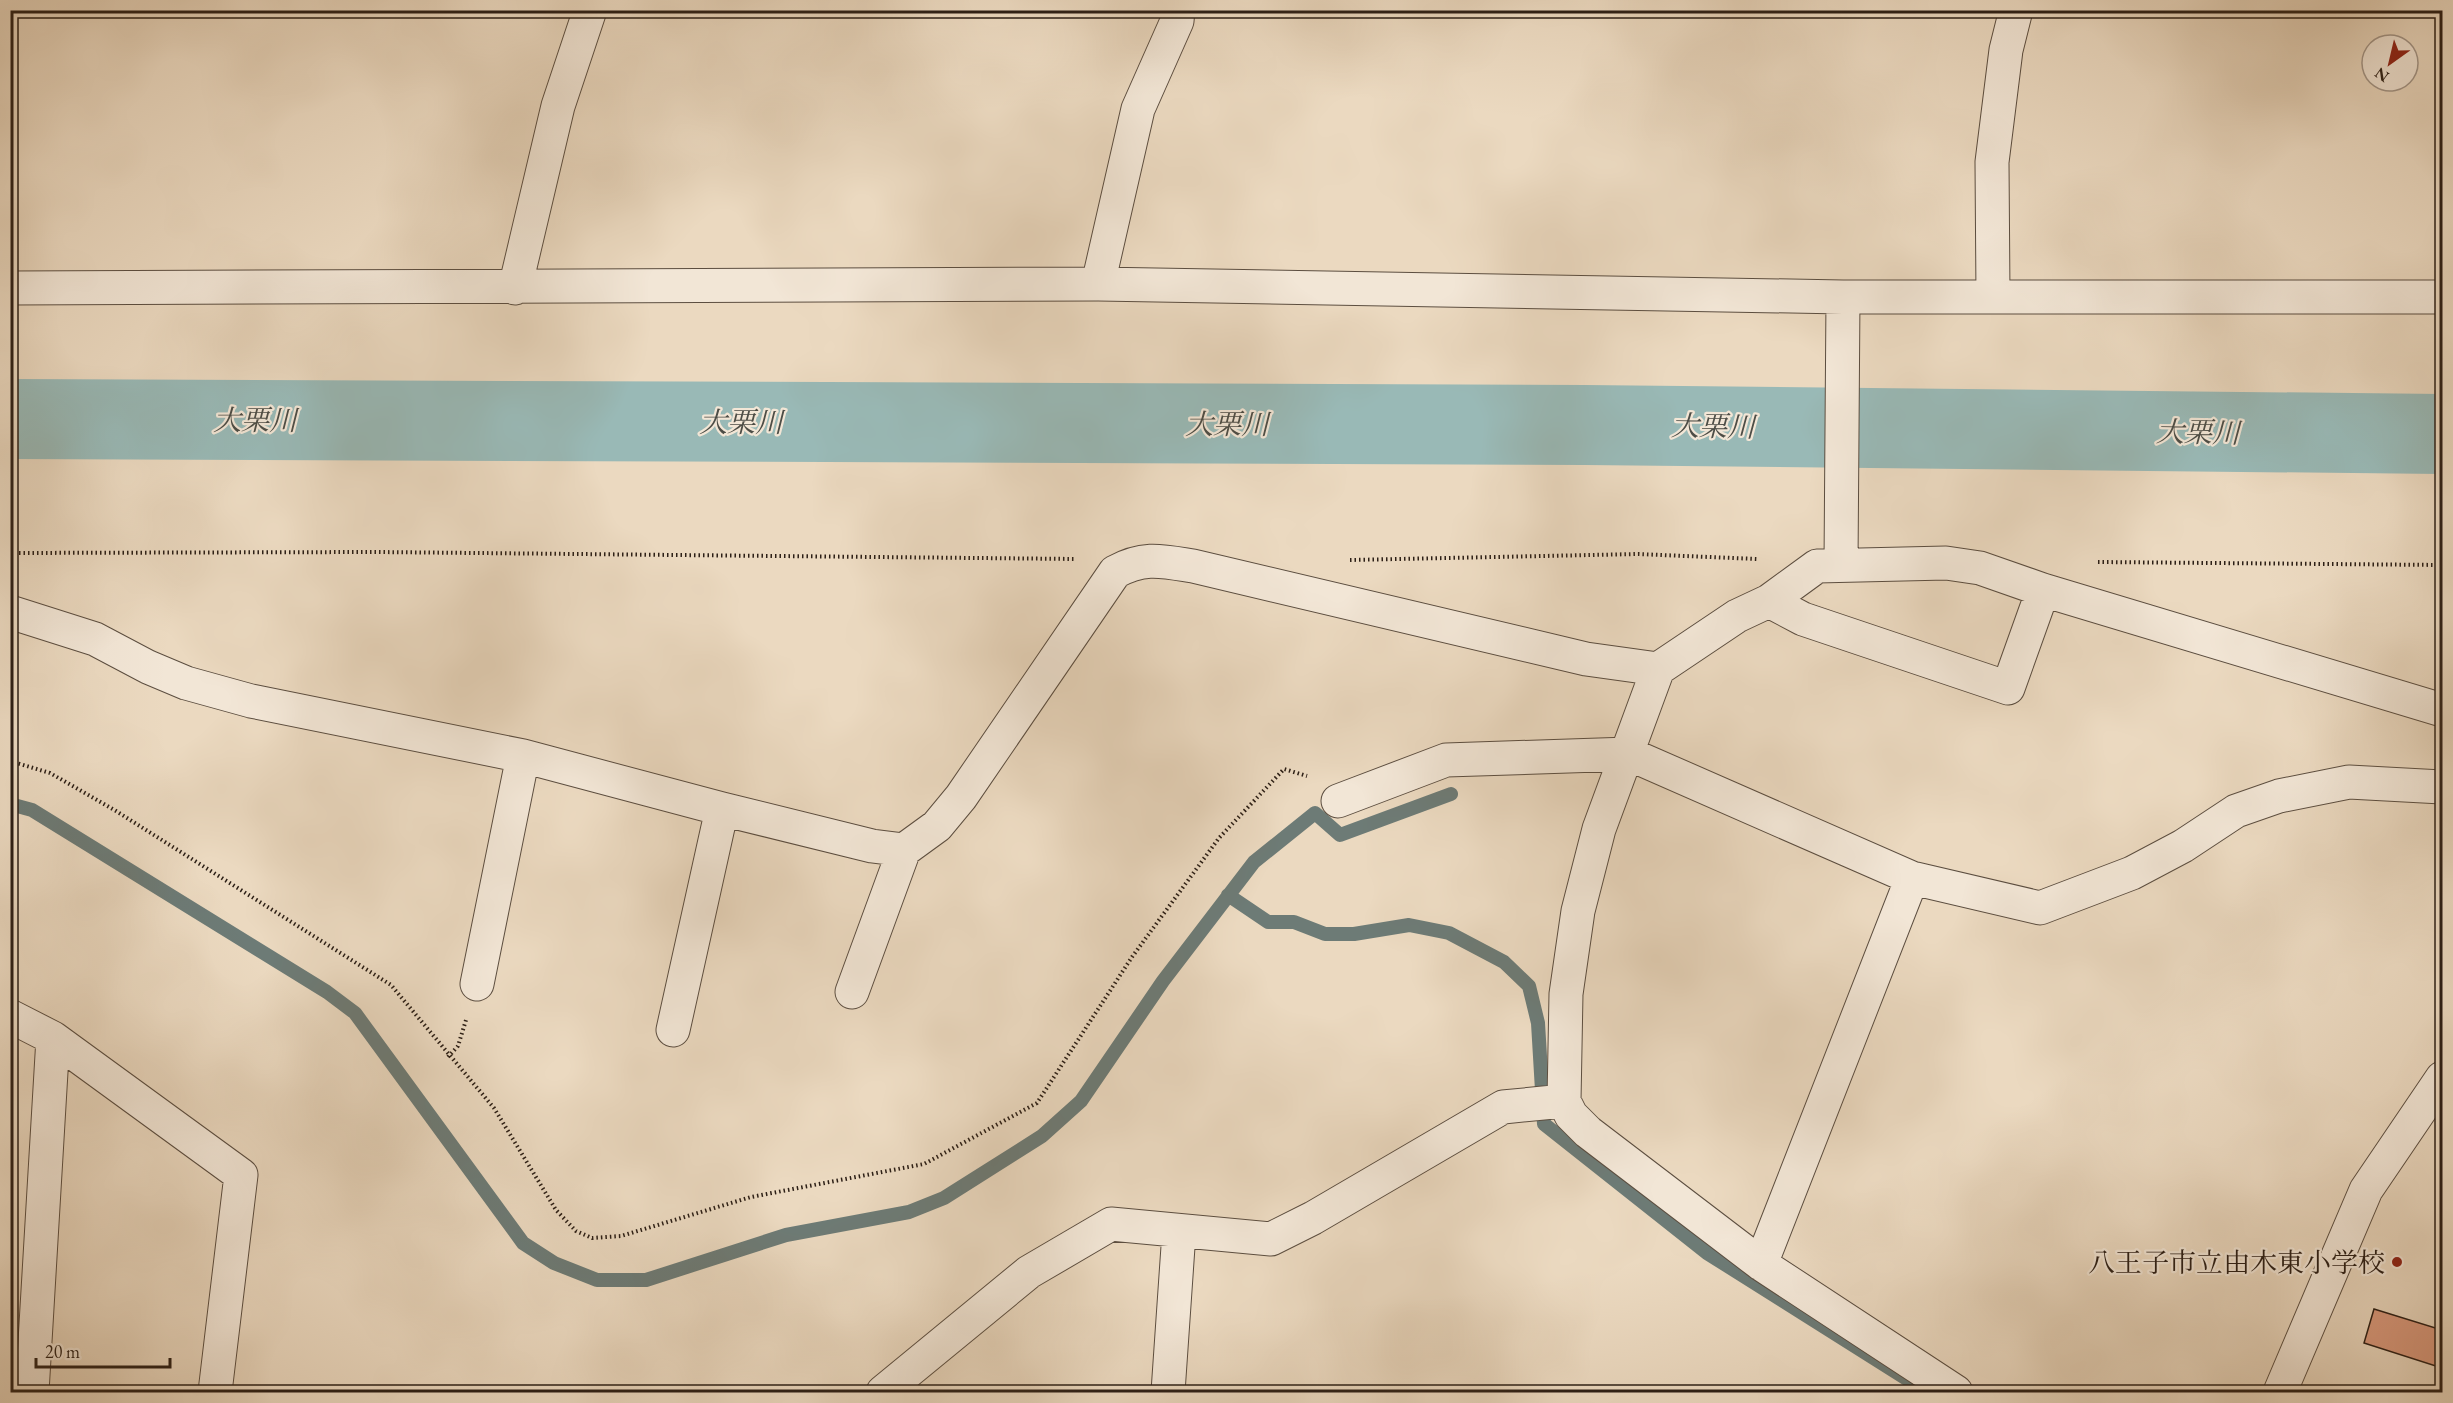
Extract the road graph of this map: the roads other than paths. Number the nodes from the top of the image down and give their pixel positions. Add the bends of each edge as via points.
1 (590, 10) edge
2 (1178, 10) edge
3 (2016, 10) edge
4 (1098, 284) junction
5 (10, 288) edge
6 (515, 288) junction
7 (1993, 296) junction
8 (2442, 297) edge
9 (1843, 304) junction
10 (1841, 556) junction
11 (2043, 590) junction
12 (1769, 601) junction
13 (10, 612) edge
14 (1658, 669) junction
15 (2442, 710) edge
16 (1629, 754) junction
17 (523, 756) junction
18 (2442, 787) edge
19 (1338, 801) dead end
20 (722, 809) junction
21 (904, 850) junction
22 (1912, 878) junction
23 (477, 984) dead end
24 (852, 992) dead end
25 (10, 1016) edge
26 (674, 1030) dead end
27 (53, 1038) junction
28 (2442, 1078) edge
29 (1548, 1103) junction
30 (1179, 1232) junction
31 (1761, 1264) junction
32 (32, 1392) edge
33 (215, 1392) edge
34 (883, 1392) edge
35 (1168, 1392) edge
36 (1956, 1392) edge
37 (2280, 1392) edge

1 - 6 street via 558,106
2 - 4 street via 1177,21 1138,109
3 - 7 street via 2006,50 1992,162
4 - 6 street
4 - 9 street
5 - 6 street
7 - 8 street
7 - 9 street
9 - 10 street
10 - 11 street via 1980,568
10 - 12 street via 1817,566
11 - 12 street via 2008,688 1803,619
11 - 15 street
12 - 14 street via 1737,616
13 - 17 street via 95,639 186,683 251,701
14 - 16 street
14 - 21 street via 1586,659 1193,566 1134,562 1115,572 961,797 937,826
16 - 19 street via 1446,760
16 - 22 street
16 - 29 street via 1599,830 1578,912
17 - 20 street
17 - 23 street
18 - 22 street via 2349,782 2279,796 2236,811 2132,873 2040,908
20 - 21 street via 872,846
20 - 26 street
21 - 24 street
22 - 31 street
25 - 27 street
27 - 32 street
27 - 33 street via 241,1175
28 - 37 street via 2366,1190
29 - 30 street via 1503,1107 1271,1239
29 - 31 street via 1571,1115
30 - 34 street via 1111,1224 1029,1272
30 - 35 street
31 - 36 street

